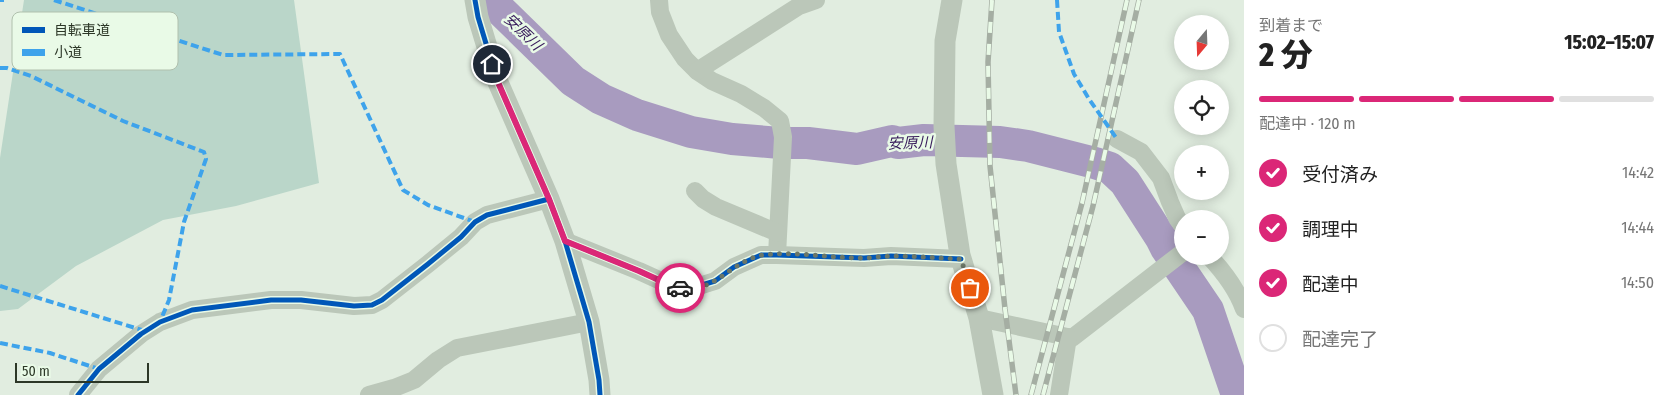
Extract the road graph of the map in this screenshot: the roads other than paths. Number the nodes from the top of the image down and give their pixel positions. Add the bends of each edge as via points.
1 (659, 0) edge
2 (816, 0) edge
3 (952, 0) edge
4 (477, 8) edge
5 (697, 71) junction
6 (1117, 138) dead end
7 (695, 192) dead end
8 (549, 199) junction
9 (1174, 212) edge
10 (778, 233) junction
11 (565, 241) junction
12 (777, 254) junction
13 (961, 259) junction
14 (1174, 259) edge
15 (1217, 265) edge
16 (1244, 309) edge
17 (979, 318) junction
18 (589, 322) junction
19 (1068, 337) junction
20 (78, 395) edge
21 (369, 395) edge
22 (600, 395) edge
23 (993, 395) edge
24 (1059, 395) edge

1 - 5 street via 669,35
2 - 5 street via 799,6
3 - 13 street via 945,41 944,126 946,164
4 - 8 street via 497,80
5 - 10 street via 712,82 741,94 780,121 783,138
6 - 9 street via 1141,152 1161,178
7 - 10 street via 716,207
8 - 11 street
8 - 20 street via 487,215 475,222 428,264 372,305 271,300 192,310 160,322 99,369
10 - 12 street
11 - 12 street via 686,290 715,281 734,267 761,256
11 - 18 street
12 - 13 street
13 - 17 street
14 - 19 street via 1072,338
15 - 16 street
17 - 19 street
17 - 23 street
18 - 21 street via 457,348 414,380
18 - 22 street
19 - 24 street

